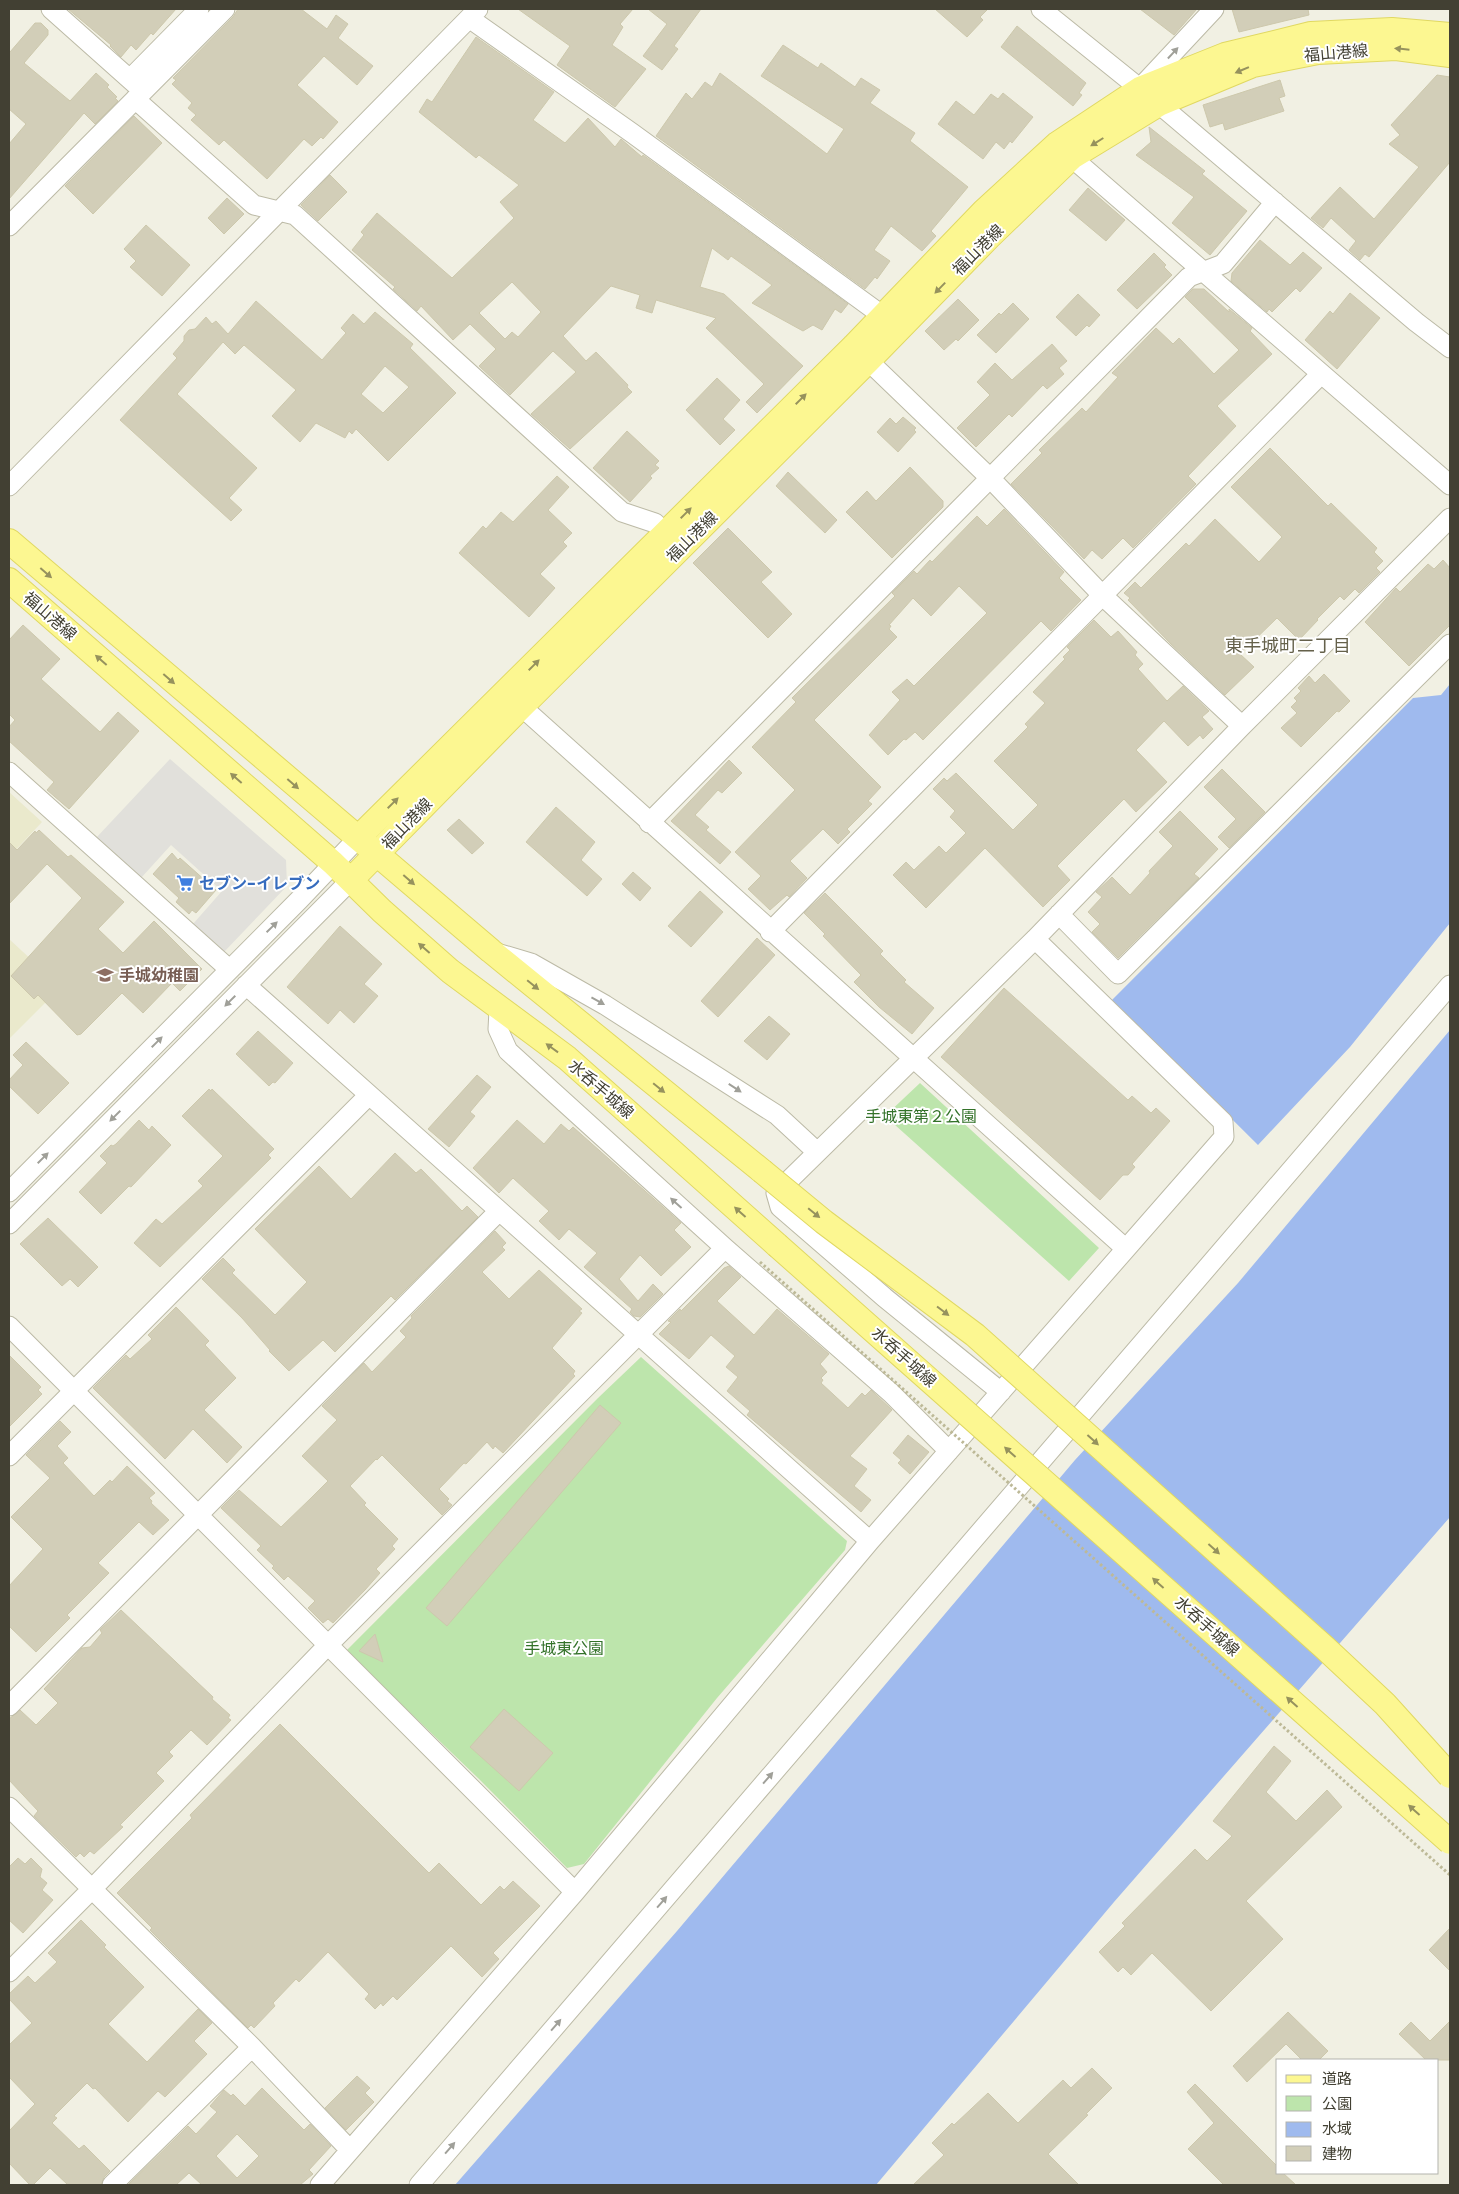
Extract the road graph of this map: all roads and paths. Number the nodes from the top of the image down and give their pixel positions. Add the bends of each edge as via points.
1 (51, 9) edge
2 (224, 9) edge
3 (1041, 9) edge
4 (1214, 9) edge
5 (194, 10) edge
6 (474, 13) edge
7 (1450, 35) edge
8 (1450, 55) edge
9 (1140, 89) junction
10 (136, 90) junction
11 (1159, 104) junction
12 (1064, 151) junction
13 (1276, 202) junction
14 (277, 211) junction
15 (9, 226) edge
16 (1205, 271) junction
17 (883, 316) junction
18 (1450, 348) edge
19 (861, 354) junction
20 (1320, 374) junction
21 (990, 478) junction
22 (1450, 485) edge
23 (9, 486) edge
24 (1450, 518) edge
25 (665, 534) junction
26 (9, 541) edge
27 (9, 580) edge
28 (1104, 596) junction
29 (1450, 644) edge
30 (513, 700) junction
31 (1242, 726) junction
32 (9, 772) edge
33 (649, 823) junction
34 (358, 838) junction
35 (378, 854) junction
36 (333, 863) junction
37 (351, 880) junction
38 (1059, 914) junction
39 (770, 932) junction
40 (1035, 939) junction
41 (491, 951) junction
42 (229, 969) junction
43 (246, 985) junction
44 (1450, 985) edge
45 (500, 1010) junction
46 (914, 1057) junction
47 (369, 1095) junction
48 (817, 1152) junction
49 (9, 1192) edge
50 (498, 1211) junction
51 (9, 1224) edge
52 (725, 1248) junction
53 (1125, 1248) junction
54 (760, 1262) dead end
55 (9, 1326) edge
56 (637, 1335) junction
57 (75, 1391) junction
58 (1001, 1392) junction
59 (949, 1451) junction
60 (9, 1456) edge
61 (198, 1515) junction
62 (870, 1541) junction
63 (328, 1645) junction
64 (9, 1706) edge
65 (1450, 1776) edge
66 (9, 1807) edge
67 (1450, 1842) edge
68 (1450, 1875) edge
69 (91, 1890) junction
70 (575, 1892) junction
71 (9, 1972) edge
72 (252, 2047) junction
73 (350, 2150) junction
74 (112, 2185) edge
75 (320, 2185) edge
76 (418, 2185) edge

1 - 10 street
2 - 10 street
3 - 9 street
9 -> 4 street
5 - 10 street
6 - 14 street
6 - 17 street
7 - 9 main road, 福山港線 via 1392,30 1311,34 1225,54
8 -> 11 main road, 福山港線 via 1396,48 1318,52 1253,65
9 - 11 street
9 - 12 main road, 福山港線
10 - 14 street via 254,205
10 - 15 street
11 -> 12 main road, 福山港線
11 - 13 street
12 - 16 street
12 - 17 main road, 福山港線 via 984,211
12 -> 19 main road, 福山港線 via 989,237
13 - 16 street via 1222,264
13 - 18 street
14 - 23 street
14 - 25 street via 295,215 622,512 654,523
16 - 20 street
16 - 21 street via 1189,277
17 - 19 main road, 福山港線
19 - 21 street
25 -> 19 main road, 福山港線
19 - 30 main road, 福山港線
20 - 22 street
20 - 28 street
21 - 28 street
21 - 33 street
24 - 31 street
30 -> 25 main road, 福山港線
26 -> 34 main road, 福山港線
36 -> 27 main road, 福山港線
28 - 31 street
28 - 39 street
29 - 38 street via 1118,974
30 - 33 street
34 -> 30 main road, 福山港線
30 - 35 main road, 福山港線
31 - 38 street
32 - 42 street
33 - 39 street
34 - 35 main road
34 - 36 street
35 - 37 main road, 福山港線
35 -> 41 main road
36 - 37 main road, 福山港線
42 -> 36 street
37 - 43 street
45 -> 37 main road, 水呑手城線 via 450,971
38 - 40 street
39 - 46 street
40 - 46 street
40 - 53 street via 1223,1122 1224,1137
41 -> 48 street via 531,964 606,1005 777,1115
41 -> 65 main road, bridge via 824,1222 975,1335 1324,1647 1385,1704
49 -> 42 street
43 - 47 street
43 -> 51 street
76 -> 44 street
52 -> 45 street via 508,1052 498,1029
67 -> 45 main road, 水呑手城線, bridge via 567,1058
46 - 48 street
46 - 53 street
47 - 50 street
47 - 57 street
48 - 58 street via 776,1193 780,1207
50 - 56 street
50 - 61 street
52 - 56 street
52 - 59 street via 891,1393
53 - 58 street
54 - 68 path, bridge
55 - 57 street
56 - 62 street
56 - 63 street
57 - 60 street
57 - 61 street
58 - 59 street
59 - 62 street
61 - 63 street
61 - 64 street
62 - 70 street
63 - 69 street
63 - 70 street
66 - 69 street
69 - 71 street
69 - 72 street
70 - 73 street
72 - 73 street
72 - 74 street
73 - 75 street

